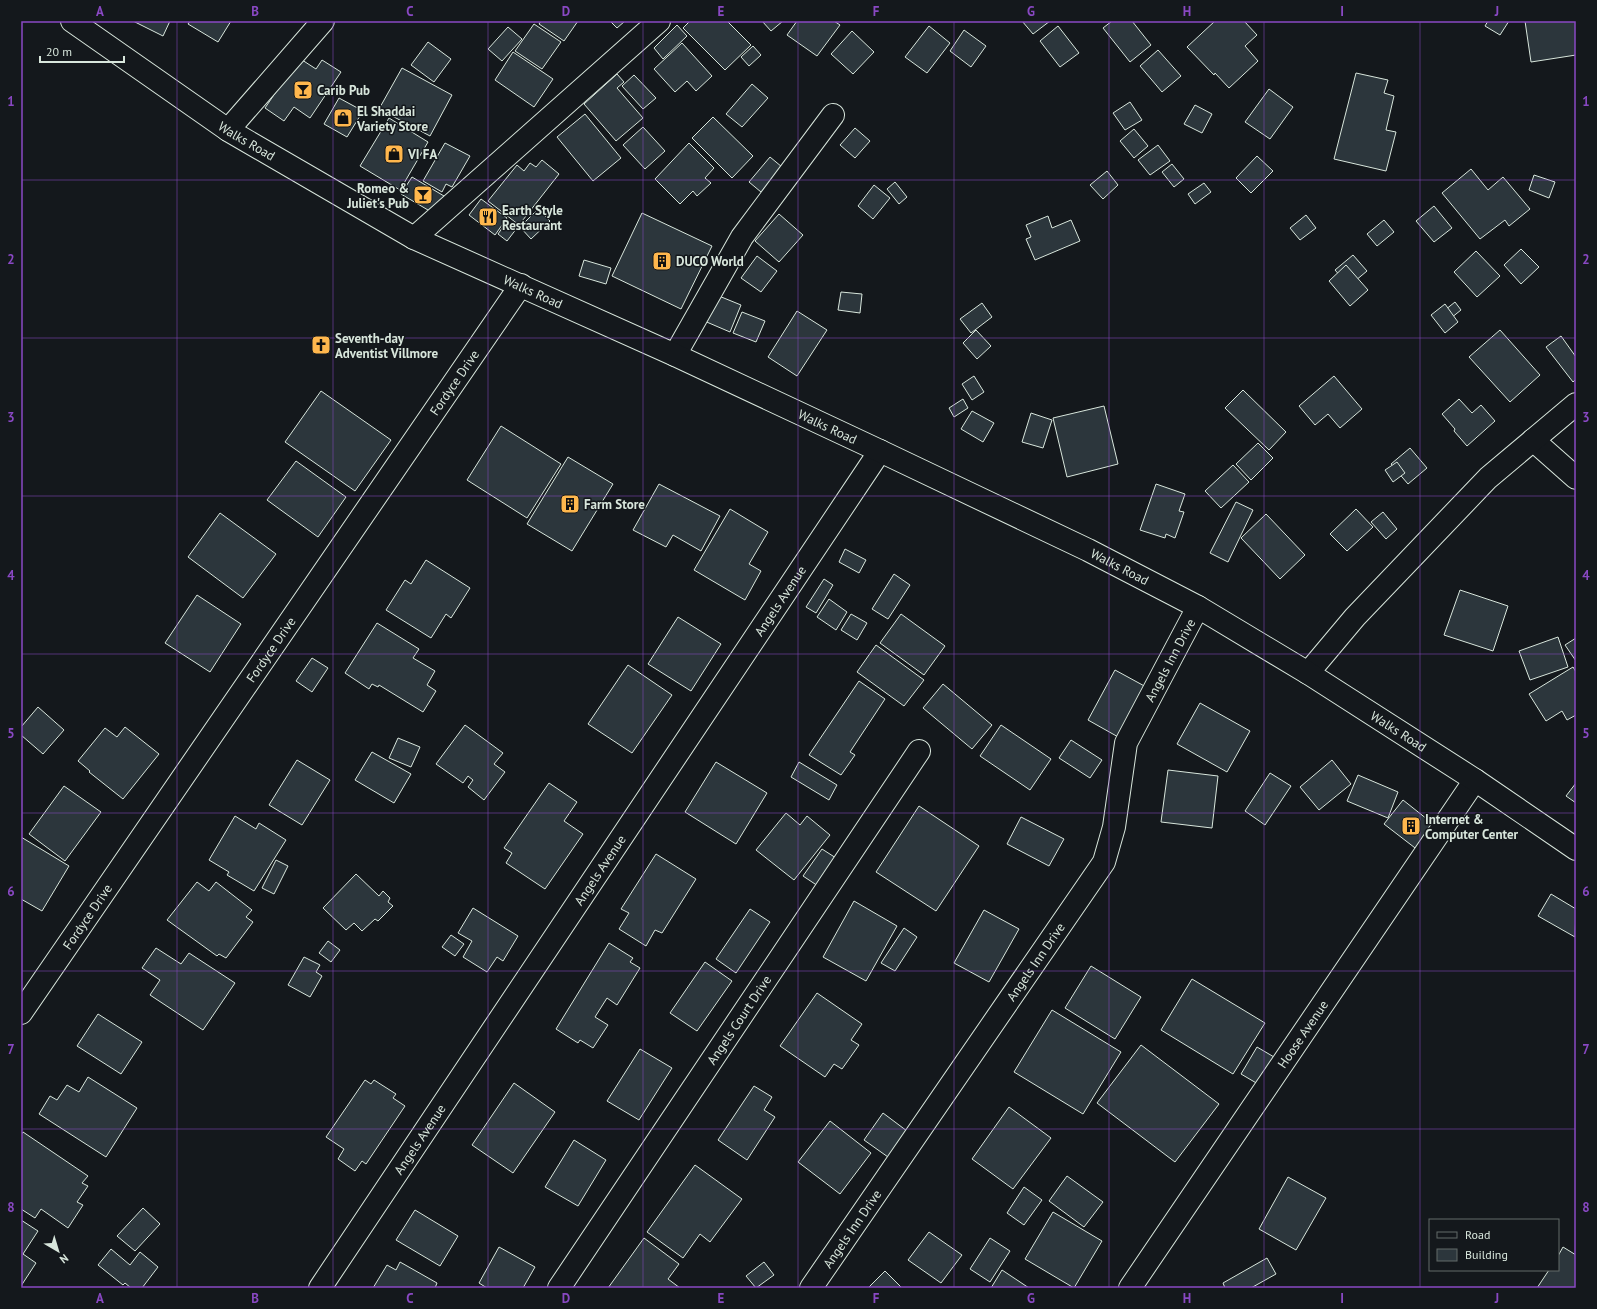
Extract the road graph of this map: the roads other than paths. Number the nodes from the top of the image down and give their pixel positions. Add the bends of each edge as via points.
1 (72, 21) edge
2 (323, 21) edge
3 (659, 21) edge
4 (833, 115) dead end
5 (228, 130) junction
6 (414, 238) junction
7 (521, 285) junction
8 (675, 355) junction
9 (1576, 404) edge
10 (1533, 440) junction
11 (880, 451) junction
12 (1576, 478) edge
13 (1198, 607) junction
14 (1308, 673) junction
15 (919, 751) dead end
16 (1475, 780) junction
17 (1576, 849) edge
18 (21, 1013) edge
19 (320, 1288) edge
20 (559, 1288) edge
21 (811, 1288) edge
22 (1130, 1288) edge

1 - 5 street, Walks Road
2 - 5 street
3 - 6 street
4 - 8 street via 742,237
5 - 6 street, Walks Road
6 - 7 street, Walks Road
7 - 8 street, Walks Road
7 - 18 street, Fordyce Drive
8 - 11 street, Walks Road
9 - 10 street
10 - 12 street
10 - 14 street via 1488,478 1355,617
11 - 13 street, Walks Road via 1088,550
11 - 19 street, Angels Avenue
13 - 14 street, Walks Road
13 - 21 street, Angels Inn Drive via 1126,743 1114,828 1104,862
14 - 16 street, Walks Road
15 - 20 street, Angels Court Drive
16 - 17 street, Walks Road
16 - 22 street, Hoose Avenue

